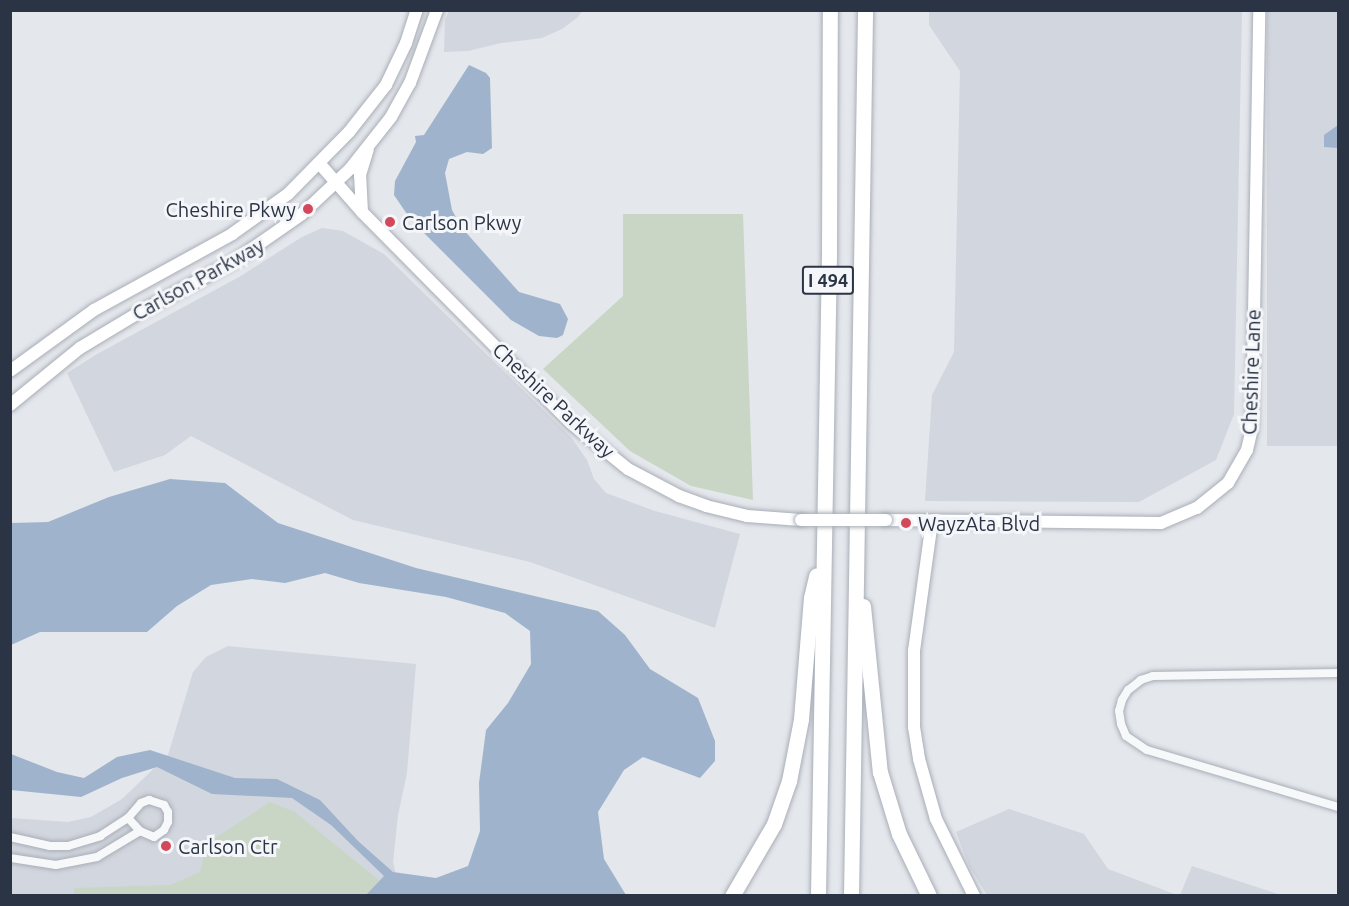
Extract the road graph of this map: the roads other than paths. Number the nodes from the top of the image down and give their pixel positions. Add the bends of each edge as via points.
1 (417, 10) edge
2 (437, 10) edge
3 (830, 10) edge
4 (865, 10) edge
5 (1259, 10) edge
6 (370, 143) junction
7 (319, 164) junction
8 (336, 182) junction
9 (362, 212) junction
10 (10, 371) edge
11 (10, 405) edge
12 (886, 520) joint
13 (932, 521) junction
14 (857, 537) junction
15 (823, 550) junction
16 (1338, 673) edge
17 (1338, 807) edge
18 (128, 818) junction
19 (140, 831) junction
20 (10, 837) edge
21 (10, 858) edge
22 (732, 896) edge
23 (818, 896) edge
24 (851, 896) edge
25 (929, 896) edge
26 (974, 896) edge

1 - 7 street, Carlson Parkway via 386,85
2 - 6 street, Carlson Parkway via 410,83 391,117
3 - 15 highway, I 494
4 - 14 highway, I 494
5 - 13 street, Cheshire Lane via 1252,429 1239,467 1214,497 1161,523
6 - 8 street, Carlson Parkway
6 - 9 street via 360,175
7 - 8 street, Cheshire Parkway
7 - 10 street, Carlson Parkway via 288,194 232,234 94,310
8 - 9 street, Cheshire Parkway
8 - 11 street, Carlson Parkway via 275,235 107,330 63,360
9 - 12 street, Cheshire Parkway, bridge via 571,423 628,468 679,496 747,516
12 - 13 street, Cheshire Lane
13 - 26 street via 914,650 915,727 919,759 936,819
14 - 24 highway, I 494
14 - 25 highway via 880,772 899,834
15 - 22 highway via 811,598 801,719 789,781 774,824
15 - 23 highway, I 494
16 - 17 street via 1153,676 1134,685 1122,700 1121,724 1126,736 1147,750
18 - 19 street
18 - 19 street via 141,803 149,800 164,804 168,822 164,830 154,837
18 - 20 street via 100,836 68,846
19 - 21 street via 98,857 75,862 56,865

